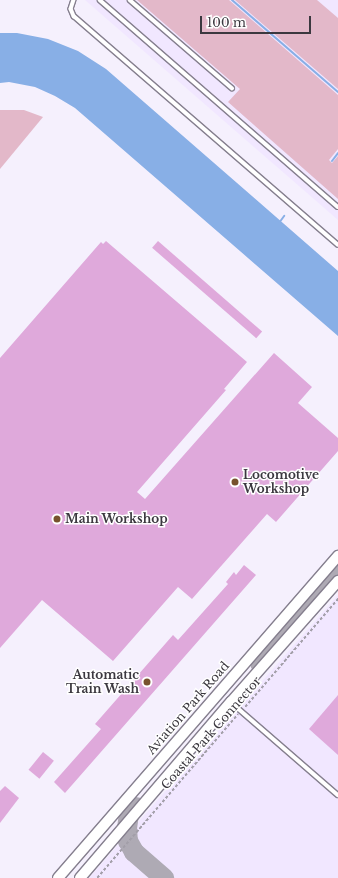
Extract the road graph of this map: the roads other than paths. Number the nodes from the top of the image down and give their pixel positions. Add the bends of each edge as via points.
1 (74, 0) edge
2 (100, 0) edge
3 (130, 0) edge
4 (232, 88) dead end
5 (338, 207) edge
6 (338, 245) edge
7 (338, 556) edge
8 (338, 581) edge
9 (231, 702) junction
10 (338, 795) edge
11 (58, 878) edge
12 (80, 878) edge

1 - 6 lane via 71,9 74,16
2 - 5 lane
3 - 4 lane
7 - 11 main road, Aviation Park Road
8 - 9 main road
9 - 10 lane
9 - 12 main road

